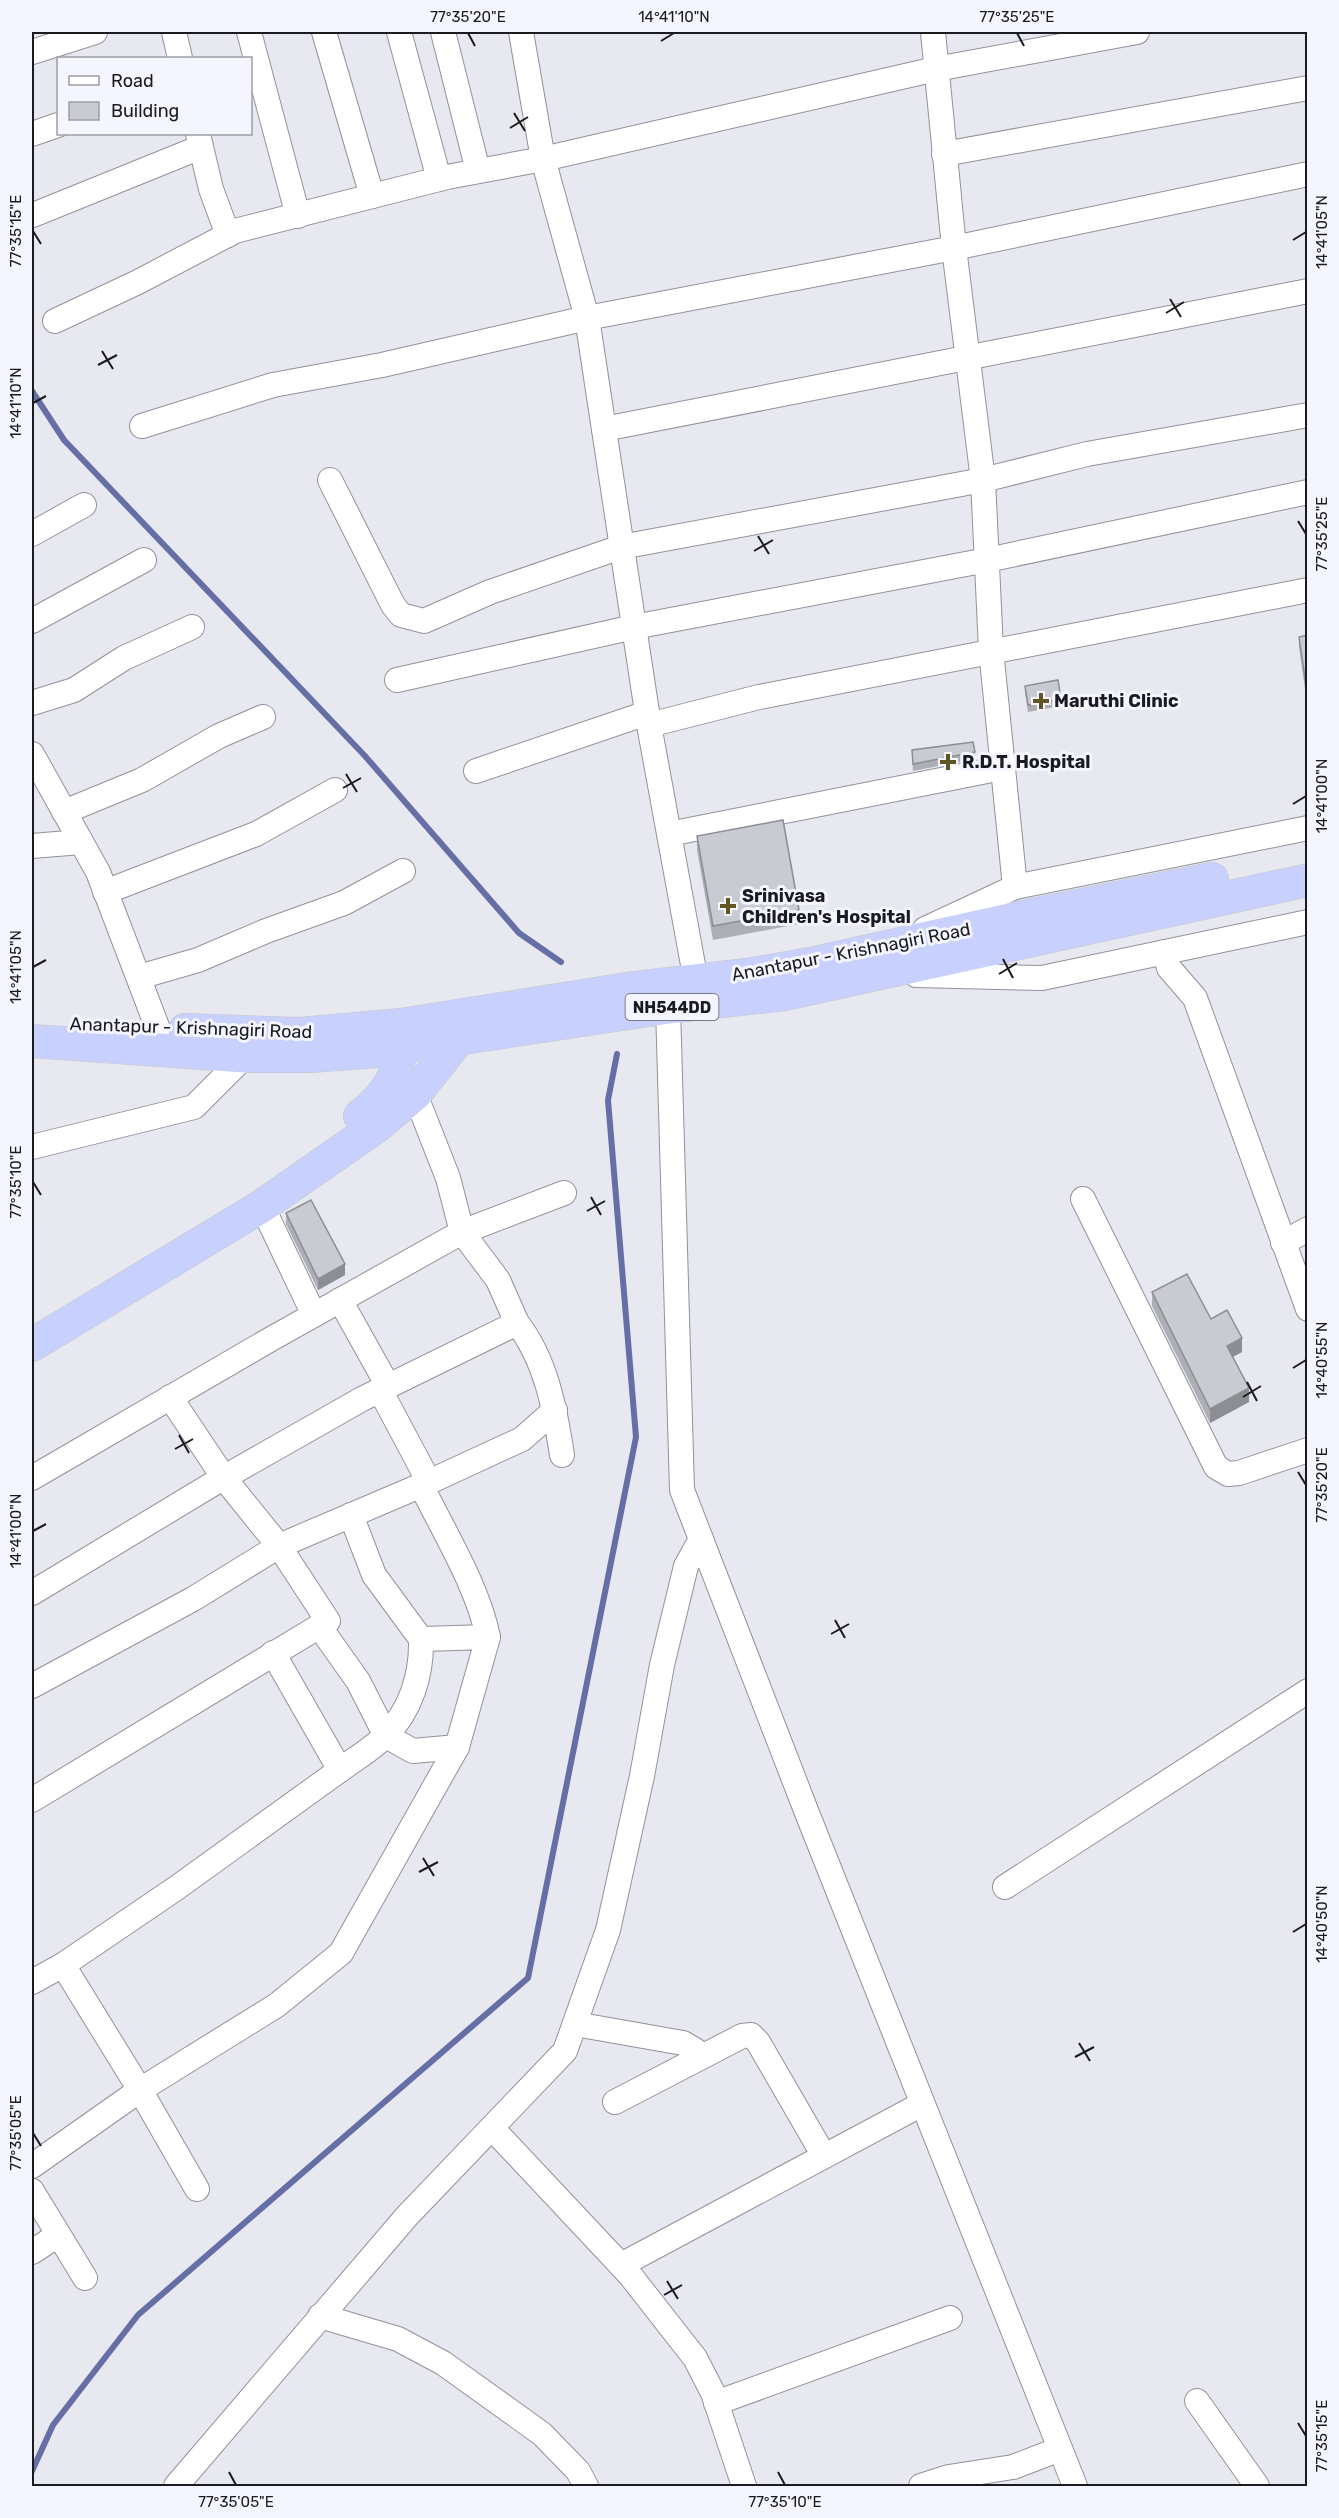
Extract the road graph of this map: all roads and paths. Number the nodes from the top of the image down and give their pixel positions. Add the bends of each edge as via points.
1 (95, 32) edge
2 (174, 32) edge
3 (249, 32) edge
4 (324, 32) edge
5 (399, 32) edge
6 (443, 32) edge
7 (521, 32) edge
8 (933, 32) edge
9 (1137, 32) edge
10 (32, 52) edge
11 (180, 57) edge
12 (254, 68) edge
13 (936, 69) junction
14 (1308, 88) edge
15 (57, 125) edge
16 (32, 134) edge
17 (200, 140) edge
18 (944, 154) junction
19 (543, 159) junction
20 (478, 171) junction
21 (1308, 174) edge
22 (439, 179) junction
23 (372, 196) junction
24 (33, 215) edge
25 (298, 216) junction
26 (228, 235) junction
27 (954, 248) junction
28 (1308, 291) edge
29 (587, 318) junction
30 (55, 321) dead end
31 (968, 360) junction
32 (1308, 415) edge
33 (142, 426) dead end
34 (604, 429) junction
35 (330, 480) dead end
36 (984, 480) junction
37 (1308, 492) edge
38 (84, 505) dead end
39 (32, 534) edge
40 (621, 547) junction
41 (144, 560) dead end
42 (987, 560) junction
43 (1308, 590) edge
44 (32, 621) edge
45 (192, 627) dead end
46 (634, 627) junction
47 (991, 650) junction
48 (397, 680) dead end
49 (32, 703) edge
50 (264, 717) dead end
51 (648, 719) junction
52 (32, 754) edge
53 (1002, 768) junction
54 (477, 771) dead end
55 (335, 790) dead end
56 (64, 812) junction
57 (1308, 828) edge
58 (669, 834) junction
59 (81, 842) junction
60 (32, 846) edge
61 (1304, 870) edge
62 (403, 871) dead end
63 (1015, 887) junction
64 (105, 892) junction
65 (1308, 922) edge
66 (1165, 952) junction
67 (886, 961) junction
68 (139, 977) junction
69 (696, 981) junction
70 (668, 1007) junction
71 (480, 1012) junction
72 (32, 1020) edge
73 (158, 1029) junction
74 (401, 1036) junction
75 (459, 1040) junction
76 (32, 1041) edge
77 (245, 1056) junction
78 (415, 1094) junction
79 (32, 1147) edge
80 (564, 1193) dead end
81 (1083, 1199) dead end
82 (262, 1206) junction
83 (1308, 1229) edge
84 (462, 1232) junction
85 (1283, 1243) junction
86 (340, 1300) junction
87 (1308, 1309) edge
88 (314, 1315) junction
89 (32, 1323) edge
90 (516, 1323) junction
91 (32, 1345) edge
92 (384, 1388) junction
93 (170, 1397) junction
94 (555, 1410) junction
95 (1308, 1450) edge
96 (562, 1455) dead end
97 (224, 1478) junction
98 (32, 1479) edge
99 (425, 1483) junction
100 (351, 1515) junction
101 (701, 1539) junction
102 (279, 1546) junction
103 (32, 1593) edge
104 (319, 1626) junction
105 (488, 1637) junction
106 (421, 1639) junction
107 (273, 1653) junction
108 (32, 1686) edge
109 (1308, 1691) edge
110 (386, 1736) junction
111 (457, 1747) junction
112 (340, 1770) junction
113 (32, 1800) edge
114 (1005, 1887) dead end
115 (63, 1965) junction
116 (32, 1982) edge
117 (575, 2024) junction
118 (701, 2058) junction
119 (140, 2090) junction
120 (615, 2102) dead end
121 (922, 2104) junction
122 (492, 2128) junction
123 (824, 2156) junction
124 (32, 2166) edge
125 (197, 2189) dead end
126 (32, 2191) edge
127 (58, 2235) junction
128 (32, 2252) edge
129 (621, 2265) junction
130 (85, 2278) dead end
131 (320, 2316) junction
132 (950, 2318) dead end
133 (1197, 2401) dead end
134 (716, 2403) junction
135 (1060, 2449) junction
136 (176, 2487) edge
137 (586, 2487) edge
138 (744, 2487) edge
139 (921, 2487) edge
140 (1076, 2487) edge
141 (1257, 2487) edge

1 - 10 street
2 - 11 street
3 - 12 street
4 - 23 street
5 - 22 street
6 - 20 street
7 - 19 street
8 - 13 street
9 - 13 street
12 - 25 street
13 - 18 street
13 - 19 street
14 - 18 street
15 - 16 street
17 - 24 street
17 - 26 street via 211,189
18 - 27 street
19 - 20 street
19 - 29 street
20 - 22 street
21 - 27 street
22 - 23 street
23 - 25 street
25 - 26 street
26 - 30 street
27 - 29 street
27 - 31 street
28 - 31 street
29 - 33 street via 382,365 273,385
29 - 34 street
31 - 34 street
31 - 36 street
32 - 36 street via 1087,454
34 - 40 street
35 - 40 street via 393,605 401,615 424,621 490,592
36 - 40 street
36 - 42 street
37 - 42 street
38 - 39 street
40 - 46 street
41 - 44 street
42 - 46 street
42 - 47 street
43 - 47 street
45 - 49 street via 124,658 74,690
46 - 48 street
46 - 51 street
47 - 51 street
47 - 53 street
50 - 56 street via 219,736 142,780
51 - 54 street
51 - 58 street
52 - 56 street
53 - 58 street
53 - 63 street
55 - 64 street via 255,834
56 - 59 street
57 - 63 street
58 - 69 street
59 - 60 street
59 - 64 street
61 - 67 highway, Anantapur - Krishnagiri Road / NH544DD via 1018,918
62 - 68 street via 344,903 198,960
63 - 67 street
64 - 68 street
65 - 66 street
66 - 67 street via 1042,978
66 - 85 street via 1169,968 1194,998
67 - 69 highway, Anantapur - Krishnagiri Road / NH544DD via 794,967
67 - 70 highway, Anantapur - Krishnagiri Road / NH544DD via 786,994
68 - 73 street
69 - 71 highway, Anantapur - Krishnagiri Road / NH544DD
70 - 75 highway, Anantapur - Krishnagiri Road / NH544DD
70 - 101 street via 682,1490
71 - 74 highway, Anantapur - Krishnagiri Road / NH544DD
71 - 75 highway
72 - 73 highway, Anantapur - Krishnagiri Road / NH544DD
73 - 74 highway, Anantapur - Krishnagiri Road / NH544DD
74 - 75 highway, Anantapur - Krishnagiri Road / NH544DD
74 - 77 highway, Anantapur - Krishnagiri Road / NH544DD via 311,1056
74 - 89 highway via 394,1081 371,1108 253,1189
75 - 78 highway
76 - 77 highway, Anantapur - Krishnagiri Road / NH544DD
77 - 79 street via 194,1107
78 - 82 highway via 368,1133
78 - 84 street via 448,1178
80 - 84 street
81 - 95 street via 1216,1467 1228,1474 1239,1473
82 - 88 street
82 - 91 highway
83 - 85 street
84 - 86 street
84 - 90 street via 498,1280
85 - 87 street
86 - 88 street
86 - 92 street
88 - 93 street
90 - 92 street
90 - 94 street via 542,1371
92 - 97 street
92 - 99 street
93 - 97 street
93 - 98 street
94 - 96 street
94 - 99 street via 522,1439
97 - 102 street
97 - 103 street
99 - 100 street
99 - 105 street
100 - 102 street
100 - 106 street via 374,1575
101 - 117 street via 686,1566 662,1665 608,1930
101 - 121 street
102 - 104 street via 328,1621
102 - 108 street via 193,1599
104 - 107 street
104 - 110 street via 358,1681
105 - 106 street
105 - 111 street
106 - 110 street via 418,1680
107 - 112 street
107 - 113 street
109 - 114 street
110 - 111 street via 413,1751
110 - 112 street
111 - 119 street via 341,1953 277,2005
112 - 115 street
115 - 116 street
115 - 119 street
117 - 118 street via 683,2043
117 - 122 street via 558,2059
118 - 120 street
118 - 123 street via 742,2036 755,2038
119 - 124 street
119 - 125 street
121 - 123 street
121 - 135 street
122 - 129 street
122 - 131 street via 407,2216
123 - 129 street
126 - 127 street
127 - 128 street
127 - 130 street
129 - 134 street via 695,2358
131 - 136 street
131 - 137 street via 398,2339 444,2363 542,2434 578,2471
132 - 134 street
133 - 141 street
134 - 138 street
135 - 139 street via 1013,2467 949,2477
135 - 140 street

